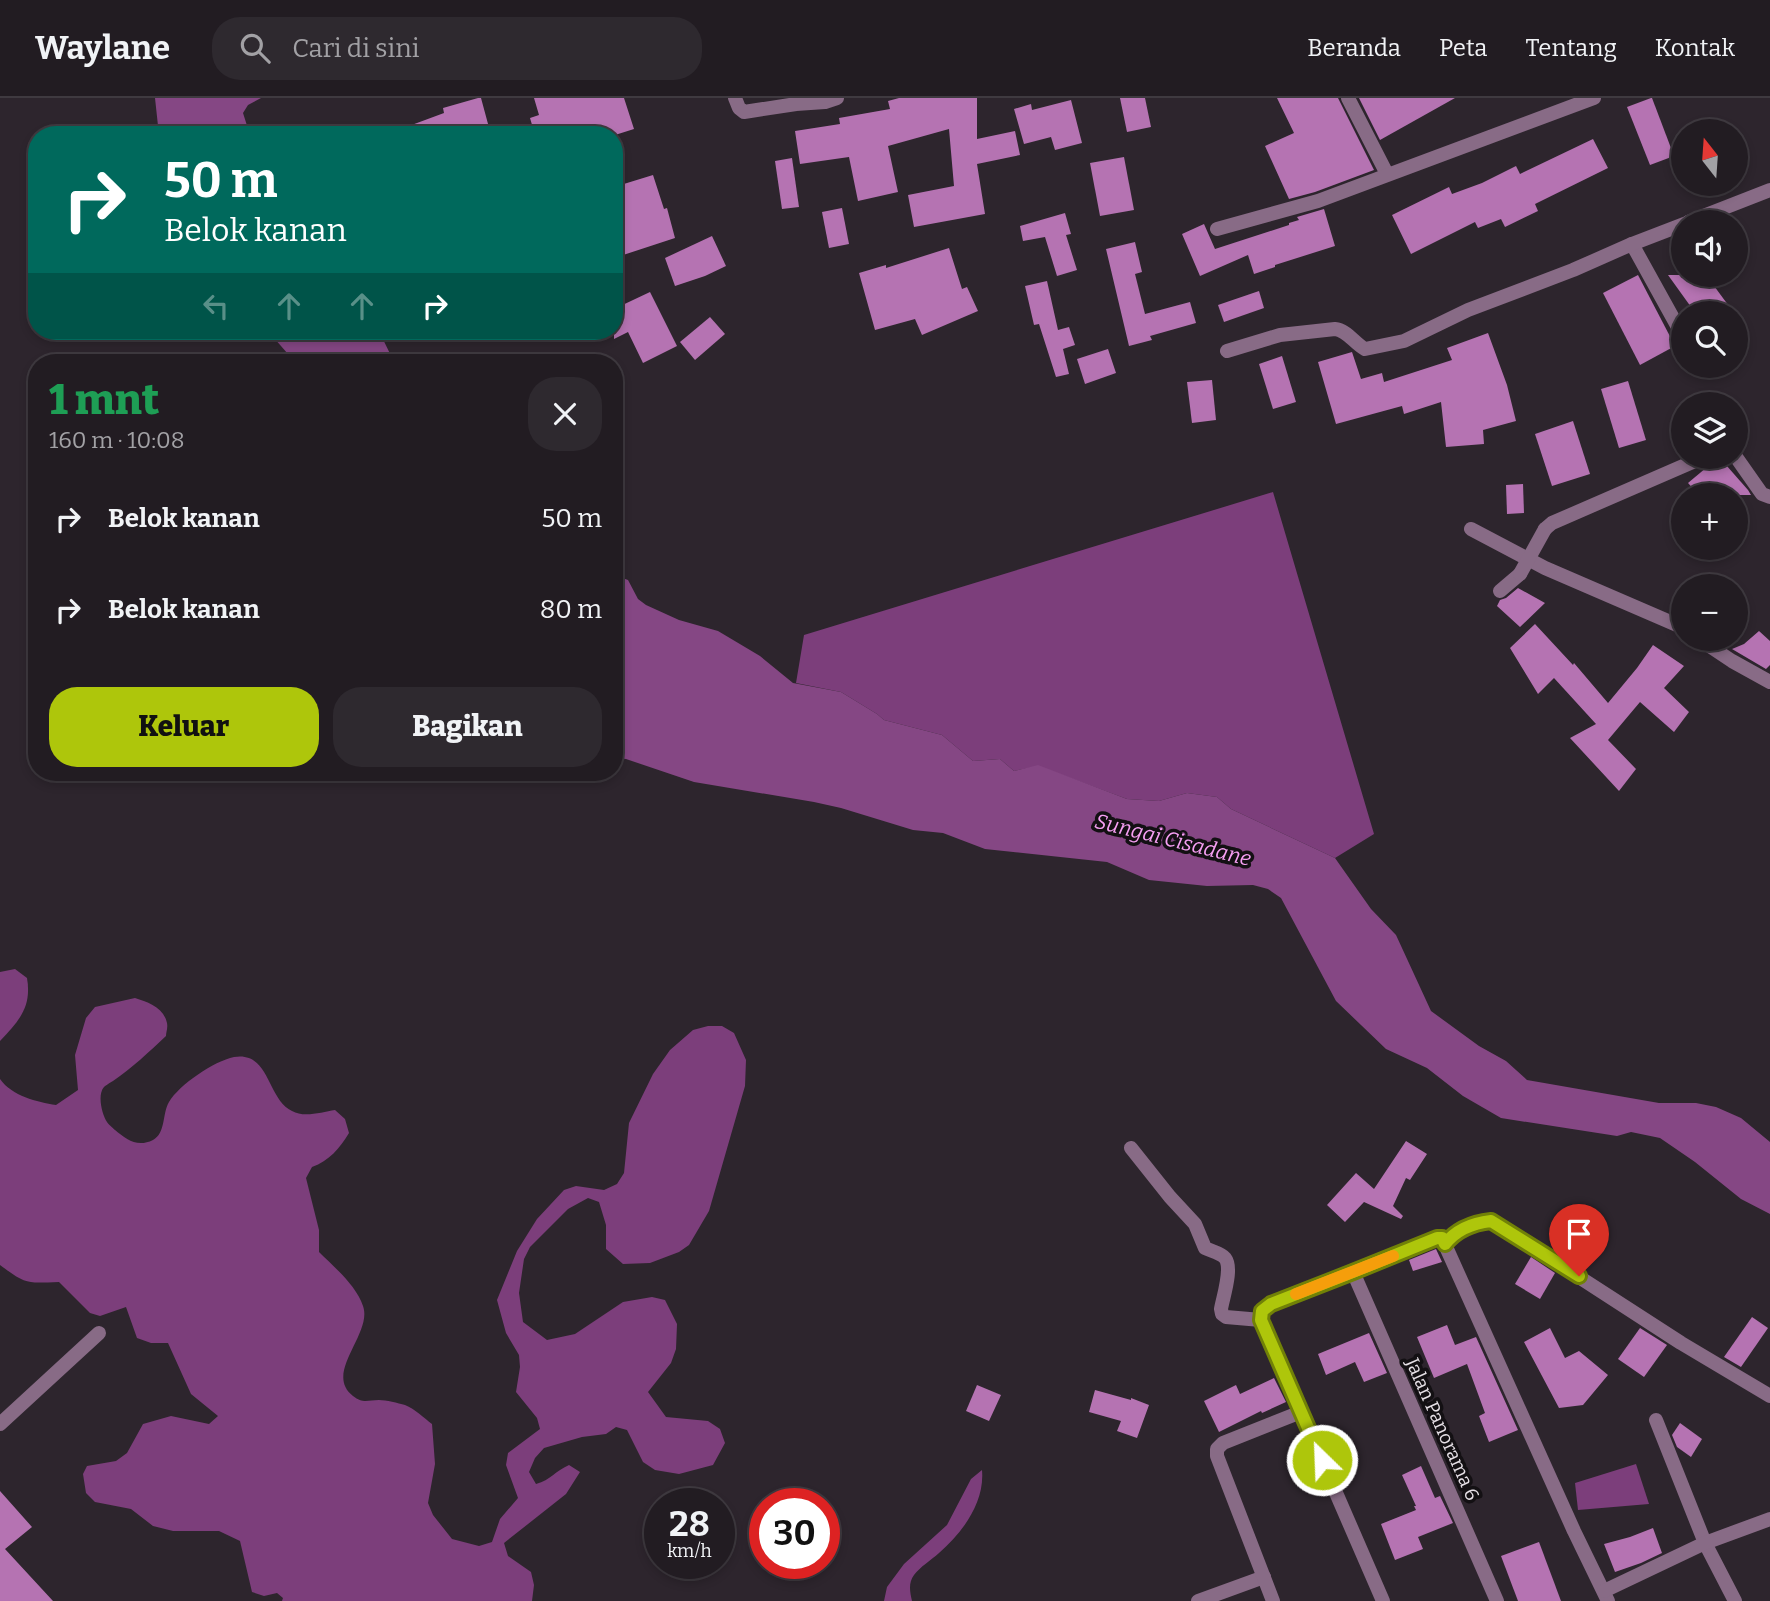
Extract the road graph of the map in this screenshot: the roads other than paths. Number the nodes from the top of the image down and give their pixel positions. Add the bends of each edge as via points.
1 (735, 98) edge
2 (837, 98) edge
3 (1348, 98) edge
4 (1594, 98) edge
5 (1562, 104) edge
6 (1387, 174) junction
7 (1770, 190) edge
8 (1719, 210) edge
9 (1217, 229) dead end
10 (1671, 229) edge
11 (1632, 244) junction
12 (1671, 314) edge
13 (1227, 351) dead end
14 (1676, 469) edge
15 (1744, 469) edge
16 (1770, 497) edge
17 (1471, 529) dead end
18 (1500, 591) dead end
19 (1671, 622) edge
20 (1717, 651) edge
21 (1770, 682) edge
22 (1131, 1148) dead end
23 (1445, 1244) junction
24 (1353, 1272) junction
25 (1261, 1320) junction
26 (99, 1332) dead end
27 (1770, 1396) edge
28 (1301, 1412) junction
29 (1656, 1420) dead end
30 (0, 1424) edge
31 (1770, 1519) edge
32 (1705, 1544) junction
33 (1264, 1577) junction
34 (1606, 1596) edge
35 (1198, 1601) edge
36 (1273, 1601) edge
37 (1383, 1601) edge
38 (1497, 1601) edge
39 (1735, 1601) edge

1 - 2 street via 744,112
3 - 6 street
4 - 5 street
5 - 6 street
6 - 9 street via 1318,201
7 - 8 street
10 - 11 street
11 - 12 street
11 - 13 street via 1404,341 1365,349 1335,329 1280,335
14 - 18 street, bridge via 1552,523 1520,574
15 - 16 street via 1762,494
17 - 19 street via 1545,568
20 - 21 street
22 - 25 street via 1195,1224 1205,1248 1226,1259 1229,1268 1222,1314
23 - 24 street via 1437,1238
23 - 27 street via 1468,1226 1493,1222
23 - 34 street
24 - 25 street via 1271,1304 1262,1311
24 - 38 street, Jalan Panorama 6
25 - 28 street
26 - 30 street
28 - 33 street via 1217,1449
28 - 37 street
29 - 32 street
31 - 32 street
32 - 34 street
32 - 39 street
33 - 35 street
33 - 36 street

